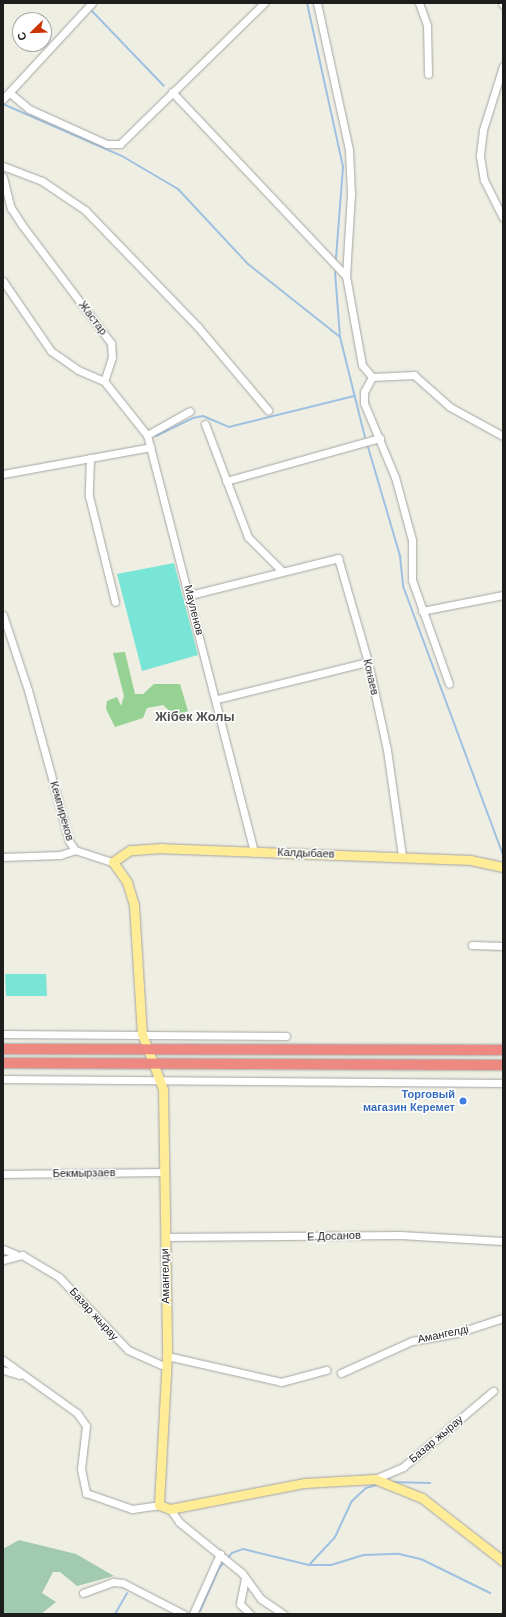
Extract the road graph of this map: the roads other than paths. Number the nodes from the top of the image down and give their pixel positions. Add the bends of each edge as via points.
1 (92, 3) edge
2 (264, 3) edge
3 (317, 3) edge
4 (419, 3) edge
5 (503, 66) edge
6 (428, 74) dead end
7 (172, 92) junction
8 (10, 93) junction
9 (3, 99) edge
10 (3, 166) edge
11 (3, 177) edge
12 (503, 218) edge
13 (346, 276) junction
14 (3, 281) edge
15 (372, 377) junction
16 (104, 381) junction
17 (268, 410) dead end
18 (190, 411) dead end
19 (205, 424) dead end
20 (147, 435) junction
21 (503, 436) edge
22 (380, 438) junction
23 (151, 446) junction
24 (90, 458) junction
25 (3, 474) edge
26 (226, 481) junction
27 (282, 571) junction
28 (190, 595) junction
29 (503, 595) edge
30 (115, 602) dead end
31 (422, 611) junction
32 (3, 616) edge
33 (368, 662) junction
34 (449, 684) dead end
35 (217, 698) junction
36 (75, 850) junction
37 (254, 852) junction
38 (402, 856) junction
39 (3, 857) edge
40 (113, 862) junction
41 (503, 867) edge
42 (472, 946) dead end
43 (503, 946) edge
44 (3, 1034) edge
45 (142, 1034) junction
46 (286, 1036) dead end
47 (3, 1049) edge
48 (150, 1049) junction
49 (501, 1050) edge
50 (3, 1063) edge
51 (155, 1064) junction
52 (500, 1065) edge
53 (3, 1079) edge
54 (160, 1079) junction
55 (503, 1084) edge
56 (164, 1172) junction
57 (3, 1174) edge
58 (165, 1237) junction
59 (503, 1241) edge
60 (3, 1249) edge
61 (15, 1254) junction
62 (3, 1260) edge
63 (503, 1318) edge
64 (167, 1356) junction
65 (3, 1360) edge
66 (166, 1367) junction
67 (3, 1370) edge
68 (326, 1370) dead end
69 (341, 1373) dead end
70 (27, 1378) junction
71 (493, 1391) dead end
72 (375, 1479) junction
73 (159, 1505) junction
74 (170, 1509) junction
75 (220, 1554) junction
76 (503, 1561) edge
77 (245, 1578) junction
78 (83, 1593) dead end
79 (183, 1614) edge
80 (192, 1614) edge
81 (250, 1614) edge
82 (283, 1614) edge

1 - 8 street
2 - 7 street
3 - 13 street via 349,150 351,194
4 - 6 street via 427,25
5 - 12 street via 483,130 480,156 484,180
7 - 8 street via 120,144 107,144 29,109
7 - 13 street
8 - 9 street
10 - 17 street via 42,181 85,210 198,327
11 - 16 street, Жастар via 11,208 22,225 111,342 112,357
13 - 15 street via 362,365
14 - 16 street via 51,351 78,370
15 - 21 street via 414,375 450,407
15 - 22 street via 364,392 364,403
16 - 20 street, Мауленов
18 - 20 street
19 - 26 street
20 - 23 street, Мауленов
22 - 26 street
22 - 31 street via 406,514 412,540 412,580
23 - 24 street
23 - 28 street, Мауленов
24 - 25 street
24 - 30 street via 89,496
26 - 27 street via 248,537
27 - 28 street, Конаев
27 - 33 street, Конаев via 338,558
28 - 35 street, Мауленов
29 - 31 street
31 - 34 street
32 - 36 street, Кемпиреков via 28,690 69,841
33 - 35 street
33 - 38 street, Конаев via 387,750
35 - 37 street, Мауленов
36 - 39 street via 60,855
36 - 40 street, Кемпиреков
37 - 38 main road, Калдыбаев
37 - 40 main road, Калдыбаев via 137,849 124,852
38 - 41 main road, Калдыбаев via 471,860
40 - 45 main road via 126,882 134,905
42 - 43 street
44 - 45 street
45 - 46 street
45 - 48 main road
47 - 48 highway
48 - 49 highway
48 - 51 main road, Амангелди
49 - 52 highway
50 - 51 highway
51 - 52 highway
51 - 54 main road, Амангелди
53 - 54 street
54 - 55 street
54 - 56 main road, Амангелди
56 - 57 street, Бекмырзаев
56 - 58 main road, Амангелди
58 - 59 street, Е.Досанов via 400,1235
58 - 64 main road, Амангелди
60 - 61 street, Базар жырау
61 - 62 street
61 - 66 street, Базар жырау via 34,1262 76,1291 128,1350
63 - 69 street, Амангелді via 412,1341
64 - 66 main road, Амангелди
64 - 68 street via 281,1382
65 - 70 street
66 - 73 main road, Амангелди
67 - 70 street
70 - 73 street via 77,1413 86,1426 81,1469 86,1493 132,1509
71 - 72 street, Базар жырау via 403,1467
72 - 74 main road via 304,1483
72 - 76 main road via 422,1498
73 - 74 main road
74 - 75 street via 179,1522
75 - 77 street
75 - 80 street
77 - 81 street via 240,1604
77 - 82 street via 261,1599
78 - 79 street via 113,1582 123,1583

